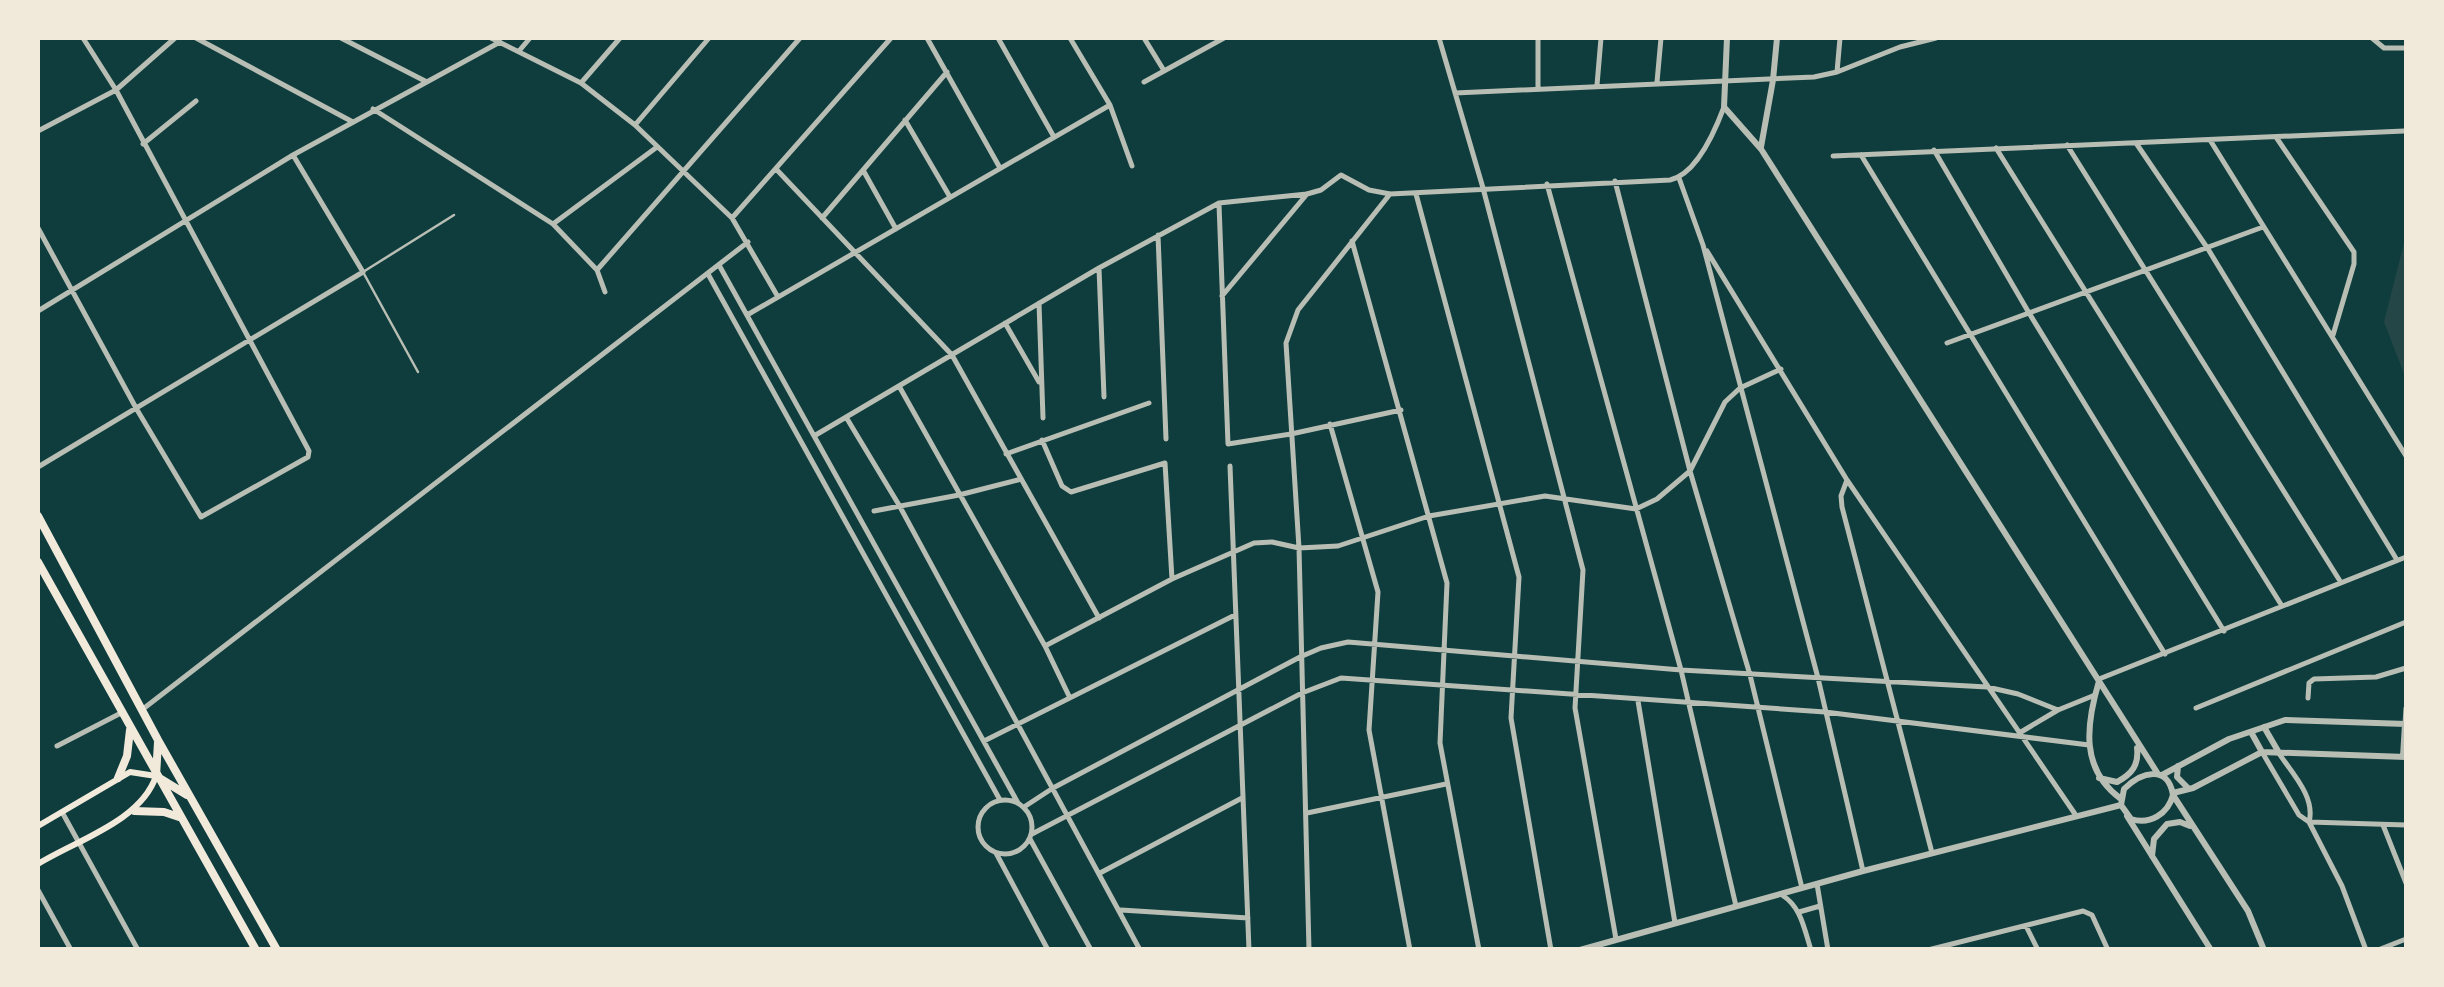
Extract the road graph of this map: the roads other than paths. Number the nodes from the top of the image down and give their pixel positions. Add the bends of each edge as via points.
1 (84, 38) edge
2 (175, 38) edge
3 (196, 38) edge
4 (341, 38) edge
5 (492, 38) edge
6 (530, 38) edge
7 (620, 38) edge
8 (709, 38) edge
9 (800, 38) edge
10 (890, 38) edge
11 (927, 38) edge
12 (998, 38) edge
13 (1070, 38) edge
14 (1144, 38) edge
15 (1439, 38) edge
16 (1538, 38) edge
17 (1601, 38) edge
18 (1661, 38) edge
19 (1727, 38) edge
20 (1777, 38) edge
21 (1840, 38) edge
22 (1900, 38) edge
23 (1936, 38) edge
24 (1218, 39) edge
25 (2374, 41) edge
26 (500, 42) junction
27 (1900, 46) junction
28 (2406, 48) edge
29 (519, 51) junction
30 (1163, 69) junction
31 (947, 72) junction
32 (1838, 72) junction
33 (1724, 79) junction
34 (1774, 80) junction
35 (425, 81) junction
36 (1144, 82) dead end
37 (1657, 82) junction
38 (582, 84) junction
39 (1597, 85) junction
40 (1538, 87) junction
41 (116, 90) junction
42 (1455, 93) junction
43 (196, 101) dead end
44 (1110, 105) junction
45 (1724, 108) junction
46 (373, 109) junction
47 (905, 120) junction
48 (351, 121) junction
49 (635, 125) junction
50 (38, 130) edge
51 (2404, 131) dead end
52 (1054, 137) junction
53 (2276, 137) junction
54 (2210, 139) junction
55 (2135, 141) junction
56 (143, 144) junction
57 (2067, 145) junction
58 (657, 146) junction
59 (1996, 148) junction
60 (1761, 149) junction
61 (1934, 150) junction
62 (292, 155) junction
63 (1861, 155) junction
64 (1833, 156) dead end
65 (1132, 166) dead end
66 (1000, 168) junction
67 (862, 169) junction
68 (683, 170) junction
69 (777, 170) junction
70 (1679, 178) junction
71 (1615, 182) junction
72 (1547, 184) junction
73 (1483, 188) junction
74 (1307, 194) junction
75 (1390, 194) junction
76 (1416, 194) junction
77 (950, 197) junction
78 (1219, 203) junction
79 (454, 215) dead end
80 (732, 218) junction
81 (821, 219) junction
82 (184, 222) junction
83 (553, 224) junction
84 (2265, 226) junction
85 (38, 228) edge
86 (896, 228) junction
87 (1158, 235) junction
88 (1352, 241) junction
89 (748, 242) junction
90 (1703, 245) junction
91 (2208, 249) junction
92 (853, 253) junction
93 (718, 265) junction
94 (1099, 268) junction
95 (597, 270) junction
96 (2148, 270) junction
97 (363, 272) junction
98 (708, 274) junction
99 (71, 290) junction
100 (605, 292) dead end
101 (2088, 292) junction
102 (778, 296) junction
103 (1220, 299) junction
104 (1039, 303) junction
105 (38, 311) edge
106 (2030, 313) junction
107 (746, 315) junction
108 (1004, 323) junction
109 (1969, 334) junction
110 (2333, 336) junction
111 (251, 343) junction
112 (1947, 343) dead end
113 (952, 355) junction
114 (770, 357) junction
115 (758, 364) junction
116 (1781, 369) junction
117 (418, 372) dead end
118 (1040, 384) junction
119 (899, 386) junction
120 (1740, 388) junction
121 (1104, 397) dead end
122 (1148, 403) dead end
123 (136, 408) junction
124 (1400, 410) junction
125 (846, 417) junction
126 (1043, 418) dead end
127 (1330, 424) junction
128 (1291, 434) junction
129 (814, 436) junction
130 (1166, 439) dead end
131 (1042, 440) junction
132 (1006, 454) junction
133 (2406, 456) edge
134 (1230, 466) dead end
135 (38, 467) edge
136 (1690, 470) junction
137 (1019, 480) junction
138 (1847, 480) junction
139 (958, 496) junction
140 (1565, 499) junction
141 (1498, 504) junction
142 (898, 506) junction
143 (1636, 509) junction
144 (874, 511) dead end
145 (38, 516) edge
146 (1429, 516) junction
147 (1365, 538) junction
148 (1298, 548) junction
149 (1232, 550) junction
150 (2406, 557) edge
151 (2398, 560) junction
152 (38, 562) edge
153 (1172, 579) junction
154 (2340, 580) junction
155 (2282, 606) junction
156 (1235, 615) junction
157 (1099, 618) junction
158 (2406, 622) edge
159 (2224, 630) junction
160 (1376, 644) junction
161 (1045, 646) junction
162 (1446, 650) junction
163 (2165, 654) junction
164 (1515, 656) junction
165 (1300, 657) junction
166 (1580, 661) junction
167 (2406, 668) edge
168 (1681, 670) junction
169 (1750, 675) junction
170 (1818, 678) junction
171 (1373, 679) junction
172 (2099, 679) junction
173 (1890, 680) junction
174 (1443, 684) junction
175 (1986, 687) junction
176 (1238, 689) junction
177 (1510, 691) junction
178 (1302, 693) junction
179 (1576, 694) junction
180 (1070, 696) junction
181 (2094, 696) junction
182 (2308, 698) dead end
183 (1638, 700) junction
184 (1689, 703) junction
185 (1757, 708) junction
186 (2196, 708) dead end
187 (2406, 708) edge
188 (143, 709) junction
189 (2058, 710) junction
190 (1825, 712) junction
191 (121, 713) junction
192 (1898, 720) junction
193 (1016, 724) junction
194 (2406, 724) edge
195 (2264, 727) junction
196 (1240, 728) junction
197 (130, 730) junction
198 (2251, 732) junction
199 (2018, 734) junction
200 (158, 740) junction
201 (984, 741) junction
202 (2089, 745) junction
203 (57, 746) dead end
204 (2138, 746) junction
205 (2262, 752) junction
206 (2278, 752) junction
207 (2405, 757) edge
208 (2178, 765) junction
209 (2160, 774) junction
210 (156, 776) junction
211 (2098, 777) junction
212 (118, 778) junction
213 (1446, 784) junction
214 (1052, 788) junction
215 (2194, 788) junction
216 (2173, 794) junction
217 (191, 798) junction
218 (1242, 798) junction
219 (1000, 800) junction
220 (1380, 800) junction
221 (2121, 802) junction
222 (1021, 805) junction
223 (134, 811) junction
224 (62, 812) junction
225 (1306, 813) junction
226 (2074, 814) junction
227 (2126, 814) junction
228 (1066, 815) junction
229 (179, 817) junction
230 (2310, 822) junction
231 (2383, 824) junction
232 (2406, 825) edge
233 (38, 826) edge
234 (2196, 829) junction
235 (1031, 836) junction
236 (78, 841) junction
237 (996, 853) junction
238 (1932, 853) junction
239 (2152, 858) junction
240 (38, 864) edge
241 (1863, 871) junction
242 (1100, 872) junction
243 (2406, 882) edge
244 (1818, 884) junction
245 (1802, 888) junction
246 (38, 890) edge
247 (1782, 894) junction
248 (1736, 906) junction
249 (1820, 906) junction
250 (1121, 910) junction
251 (1799, 912) junction
252 (1248, 918) junction
253 (1675, 923) junction
254 (2025, 924) junction
255 (1964, 938) junction
256 (1616, 939) junction
257 (2406, 939) edge
258 (1826, 949) edge
259 (71, 950) edge
260 (138, 950) edge
261 (256, 950) edge
262 (277, 950) edge
263 (1048, 950) edge
264 (1091, 950) edge
265 (1140, 950) edge
266 (1250, 950) edge
267 (1310, 950) edge
268 (1410, 950) edge
269 (1479, 950) edge
270 (1551, 950) edge
271 (1580, 950) edge
272 (1811, 950) edge
273 (1928, 950) edge
274 (1970, 950) edge
275 (2038, 950) edge
276 (2108, 950) edge
277 (2210, 950) edge
278 (2264, 950) edge
279 (2366, 950) edge
280 (2378, 950) edge

1 - 41 street
2 - 41 street
3 - 48 street
4 - 35 street
5 - 26 street
6 - 29 street
7 - 38 street
8 - 49 street
9 - 68 street
10 - 69 street
11 - 31 street
12 - 52 street
13 - 44 street
14 - 30 street
15 - 42 street
16 - 40 street
17 - 39 street
18 - 37 street
19 - 33 street
20 - 34 street
21 - 32 street
22 - 27 street
23 - 27 street
24 - 30 street
25 - 28 street via 2387,49
26 - 29 street
26 - 35 street
27 - 32 street
29 - 38 street
30 - 36 street
31 - 47 street
31 - 66 street
32 - 34 street
33 - 34 street
33 - 37 street
33 - 45 street
34 - 60 street
35 - 46 street
37 - 39 street
38 - 49 street
39 - 40 street
40 - 42 street
41 - 50 street
41 - 56 street
42 - 73 street
43 - 56 street
44 - 52 street
44 - 65 street
45 - 60 street
45 - 70 street
46 - 48 street
46 - 83 street
47 - 67 street
47 - 77 street
48 - 62 street
49 - 58 street
51 - 53 street
52 - 66 street
53 - 54 street
53 - 110 street via 2351,246 2354,264
54 - 55 street
54 - 84 street
55 - 57 street
55 - 91 street
56 - 82 street
57 - 59 street
57 - 96 street
58 - 68 street
58 - 83 street
59 - 61 street
59 - 101 street
60 - 172 street
61 - 63 street
61 - 106 street
62 - 82 street
62 - 97 street
63 - 64 street
63 - 109 street
66 - 77 street
67 - 81 street
67 - 86 street
68 - 80 street
68 - 95 street
69 - 80 street
69 - 81 street
70 - 71 street
70 - 90 street
71 - 72 street
71 - 136 street
72 - 73 street
72 - 143 street
73 - 76 street
73 - 140 street
74 - 75 street via 1341,175
74 - 78 street
74 - 103 street
75 - 76 street
75 - 88 street
76 - 141 street
77 - 86 street
78 - 87 street
78 - 103 street
79 - 97 lane
80 - 89 street
81 - 92 street
82 - 99 street
82 - 111 street
83 - 95 street
84 - 91 street
84 - 110 street
85 - 99 street
86 - 92 street
87 - 94 street
87 - 130 street
88 - 124 street
88 - 128 street via 1288,332
89 - 93 street
89 - 102 street
90 - 116 street
90 - 120 street
91 - 96 street
91 - 151 street
92 - 102 street
92 - 113 street
93 - 98 street
93 - 107 street
94 - 104 street
94 - 121 street
95 - 100 street
96 - 101 street
96 - 154 street
97 - 111 street
97 - 117 lane
98 - 115 street
98 - 188 street
99 - 105 street
99 - 123 street
101 - 106 street
101 - 155 street
102 - 107 street
103 - 128 street via 1228,444
104 - 108 street
104 - 118 street
106 - 109 street
106 - 159 street
107 - 114 street
108 - 113 street
108 - 118 street
109 - 112 street
109 - 163 street
110 - 133 street
111 - 123 street
111 - 123 street via 310,451 304,461 201,517
113 - 119 street
113 - 132 street
114 - 115 street
114 - 129 street
115 - 219 street
116 - 120 street
116 - 138 street
118 - 126 street
119 - 125 street
119 - 139 street
120 - 136 street via 1725,402
120 - 170 street
122 - 131 street
123 - 135 street
124 - 127 street
124 - 146 street
125 - 129 street
125 - 142 street
127 - 128 street
127 - 147 street
128 - 148 street
129 - 201 street
131 - 132 street
131 - 153 street via 1071,492 1165,463
132 - 137 street
134 - 149 street
136 - 143 street
136 - 169 street
137 - 139 street
137 - 157 street
138 - 173 street via 1842,507
138 - 175 street
139 - 142 street
139 - 161 street
140 - 141 street
140 - 143 street
140 - 166 street via 1583,570
141 - 146 street
141 - 164 street via 1520,578
142 - 144 street
142 - 193 street
143 - 168 street
145 - 188 main road
146 - 147 street
146 - 162 street via 1447,583
147 - 148 street
147 - 160 street via 1378,592
148 - 149 street via 1272,542
148 - 165 street
149 - 153 street
149 - 156 street
150 - 151 street
151 - 154 street
152 - 191 main road
153 - 157 street
154 - 155 street
155 - 159 street
156 - 176 street
156 - 180 street
157 - 161 street
158 - 186 street
159 - 163 street
160 - 162 street
160 - 165 street via 1336,644
160 - 171 street
161 - 180 street
162 - 164 street
162 - 174 street
163 - 172 street
164 - 166 street
164 - 177 street
165 - 176 street
165 - 178 street
166 - 168 street
166 - 179 street
167 - 182 street via 2376,677 2314,679
168 - 169 street
168 - 184 street
169 - 170 street
169 - 185 street
170 - 173 street
170 - 190 street
171 - 174 street
171 - 178 street via 1341,678
171 - 220 street via 1369,730
172 - 181 street
172 - 204 street
173 - 175 street
173 - 192 street
174 - 177 street
174 - 213 street
175 - 189 street
175 - 199 street
176 - 196 street
176 - 214 street
177 - 179 street
177 - 270 street
178 - 196 street
178 - 225 street
179 - 183 street
179 - 256 street
180 - 193 street
181 - 189 street
181 - 202 street
183 - 184 street
183 - 253 street
184 - 185 street
184 - 248 street
185 - 190 street
185 - 245 street
187 - 194 street
188 - 200 main road
189 - 199 street
190 - 192 street
190 - 241 street
191 - 197 main road
191 - 203 street
192 - 199 street
192 - 238 street
193 - 201 street
193 - 214 street
194 - 195 street via 2285,720
194 - 207 street
195 - 198 street
195 - 206 street
196 - 218 street
196 - 228 street
197 - 210 main road
197 - 212 main road
198 - 205 street
198 - 208 street
199 - 202 street
199 - 226 street
200 - 210 main road
200 - 217 main road
201 - 222 street
202 - 211 street
204 - 209 street
204 - 211 street via 2130,774 2117,782
205 - 206 street
205 - 215 street
205 - 230 street via 2299,815
206 - 207 street
206 - 230 street via 2308,798
208 - 209 street
208 - 215 street via 2180,783
209 - 216 street
209 - 221 street via 2127,784
210 - 212 main road
210 - 217 main road
210 - 223 main road
210 - 229 main road
211 - 221 street
212 - 224 main road
213 - 220 street
213 - 269 street
214 - 222 street
214 - 228 street
215 - 216 street
216 - 227 street via 2169,807 2150,820
216 - 234 street
217 - 262 main road
218 - 242 street
218 - 252 street
219 - 222 street
219 - 237 street via 984,810 978,828
220 - 225 street
220 - 268 street
221 - 226 street
221 - 227 street
222 - 235 street via 1032,819
223 - 229 main road
223 - 236 main road
224 - 233 main road
224 - 236 street
225 - 267 street
226 - 238 street
227 - 239 street
228 - 235 street
228 - 242 street
229 - 261 main road
230 - 231 street
230 - 279 street
231 - 232 street
231 - 243 street
234 - 239 street via 2167,824 2154,838
234 - 278 street via 2248,911
235 - 237 street via 1016,852
235 - 264 street
236 - 240 main road
236 - 260 street
237 - 263 street
238 - 241 street
239 - 277 street
241 - 244 street
242 - 250 street
244 - 245 street
244 - 249 street
245 - 247 street
246 - 259 street
247 - 248 street
247 - 251 street
248 - 253 street
249 - 251 street
249 - 258 street
250 - 252 street
250 - 265 street
251 - 272 street
252 - 266 street
253 - 256 street
254 - 255 street
254 - 275 street
254 - 276 street via 2087,911
255 - 273 street
255 - 274 street
256 - 271 street
257 - 280 street

